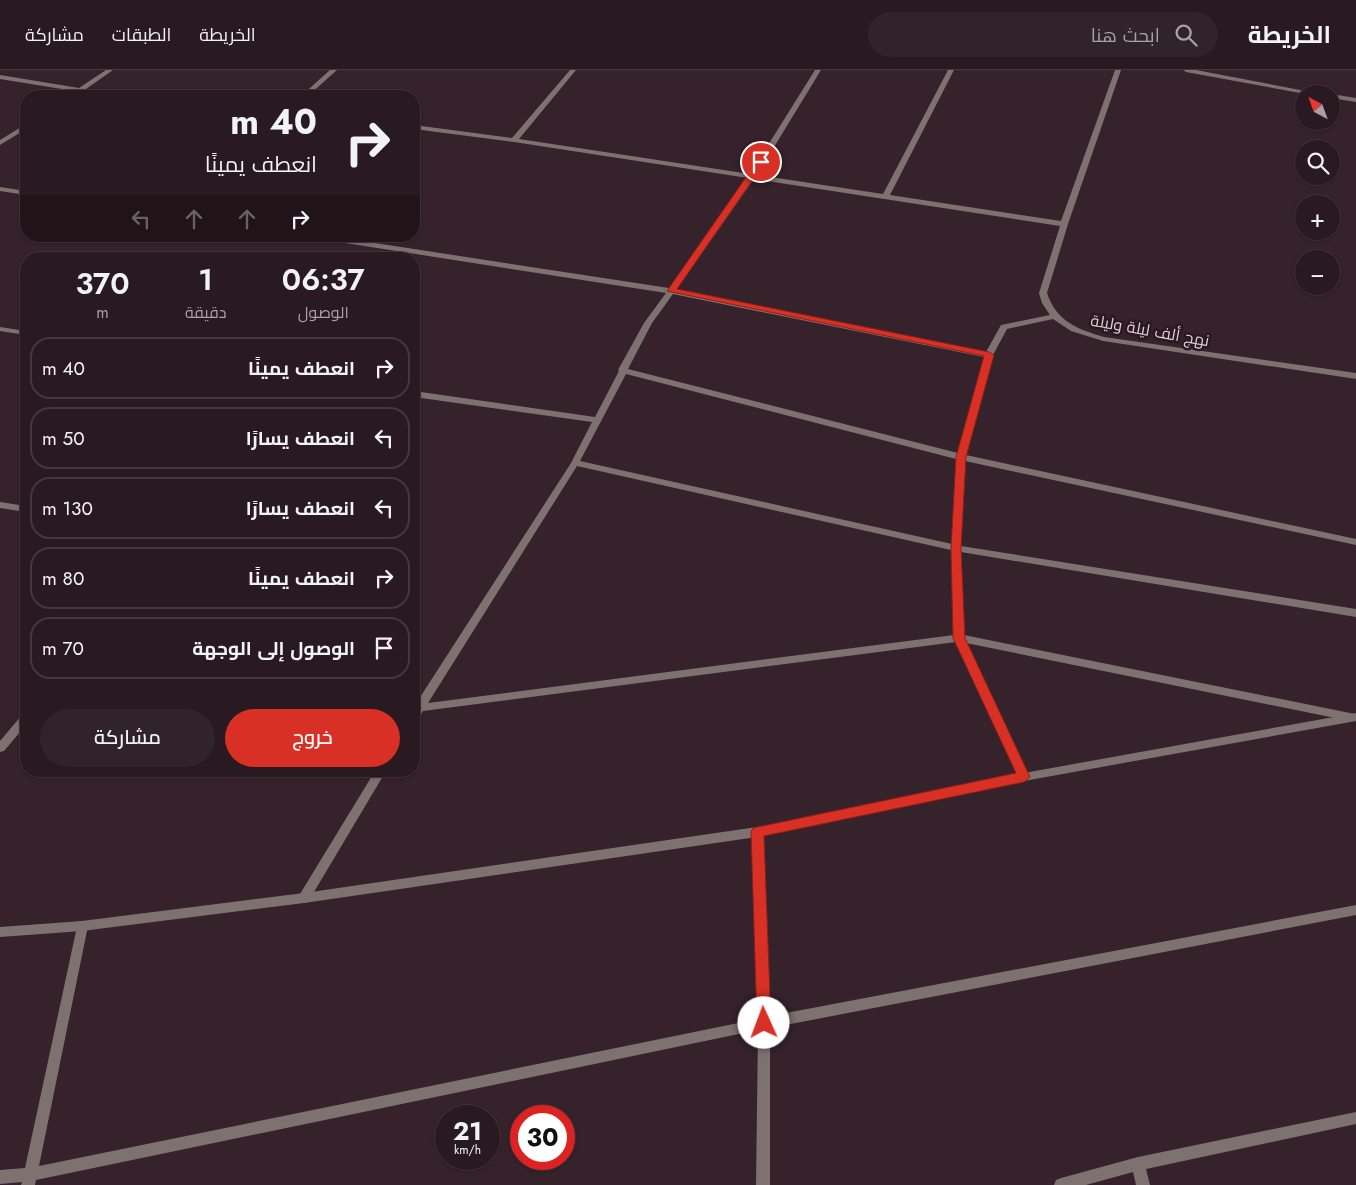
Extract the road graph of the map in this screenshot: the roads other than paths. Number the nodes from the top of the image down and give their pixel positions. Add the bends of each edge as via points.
1 (110, 70) edge
2 (334, 70) edge
3 (574, 70) edge
4 (818, 70) edge
5 (951, 70) edge
6 (1118, 70) edge
7 (1186, 70) edge
8 (0, 77) edge
9 (80, 90) joint
10 (311, 90) edge
11 (1295, 90) edge
12 (1340, 97) edge
13 (1356, 100) edge
14 (420, 128) edge
15 (20, 130) edge
16 (514, 140) junction
17 (0, 143) edge
18 (752, 177) junction
19 (0, 188) edge
20 (20, 191) edge
21 (886, 196) junction
22 (1064, 224) junction
23 (352, 242) edge
24 (417, 252) edge
25 (420, 252) edge
26 (671, 291) junction
27 (1054, 316) junction
28 (0, 328) edge
29 (20, 332) edge
30 (989, 355) junction
31 (622, 370) junction
32 (1356, 376) edge
33 (420, 395) edge
34 (597, 420) junction
35 (961, 457) junction
36 (575, 463) junction
37 (0, 505) edge
38 (20, 509) edge
39 (1356, 542) edge
40 (956, 548) junction
41 (1356, 613) edge
42 (959, 638) junction
43 (420, 706) edge
44 (420, 711) edge
45 (1353, 717) edge
46 (20, 725) edge
47 (0, 748) edge
48 (377, 777) edge
49 (1024, 777) junction
50 (757, 832) junction
51 (304, 898) junction
52 (1356, 910) edge
53 (82, 926) junction
54 (0, 932) edge
55 (764, 1023) junction
56 (1356, 1118) edge
57 (1138, 1164) junction
58 (0, 1177) edge
59 (29, 1180) edge
60 (762, 1185) edge
61 (1061, 1185) edge
62 (1143, 1185) edge

1 - 9 street
2 - 10 street
3 - 16 street
4 - 18 street
5 - 21 street
6 - 22 street
7 - 11 street
8 - 9 street
12 - 13 street
14 - 16 street
15 - 17 street
16 - 18 street
18 - 21 street
18 - 26 street
19 - 20 street
21 - 22 street
22 - 27 street via 1043,293
23 - 24 street
25 - 26 street
26 - 30 street
26 - 31 street via 648,323
27 - 30 street via 1004,327
27 - 32 street, نهج ألف ليلة وليلة via 1071,328 1103,339
28 - 29 street
30 - 35 street
31 - 34 street
31 - 35 street
33 - 34 street
34 - 36 street
35 - 39 street
35 - 40 street
36 - 40 street
36 - 43 street
37 - 38 street
40 - 41 street
40 - 42 street
42 - 44 street
42 - 45 street
42 - 49 street
45 - 49 street
46 - 47 street
48 - 51 street
49 - 50 street
50 - 51 street
50 - 55 street
51 - 53 street
52 - 55 street
53 - 54 street
53 - 59 street
55 - 59 street
55 - 60 street
56 - 57 street
57 - 61 street
57 - 62 street
58 - 59 street

